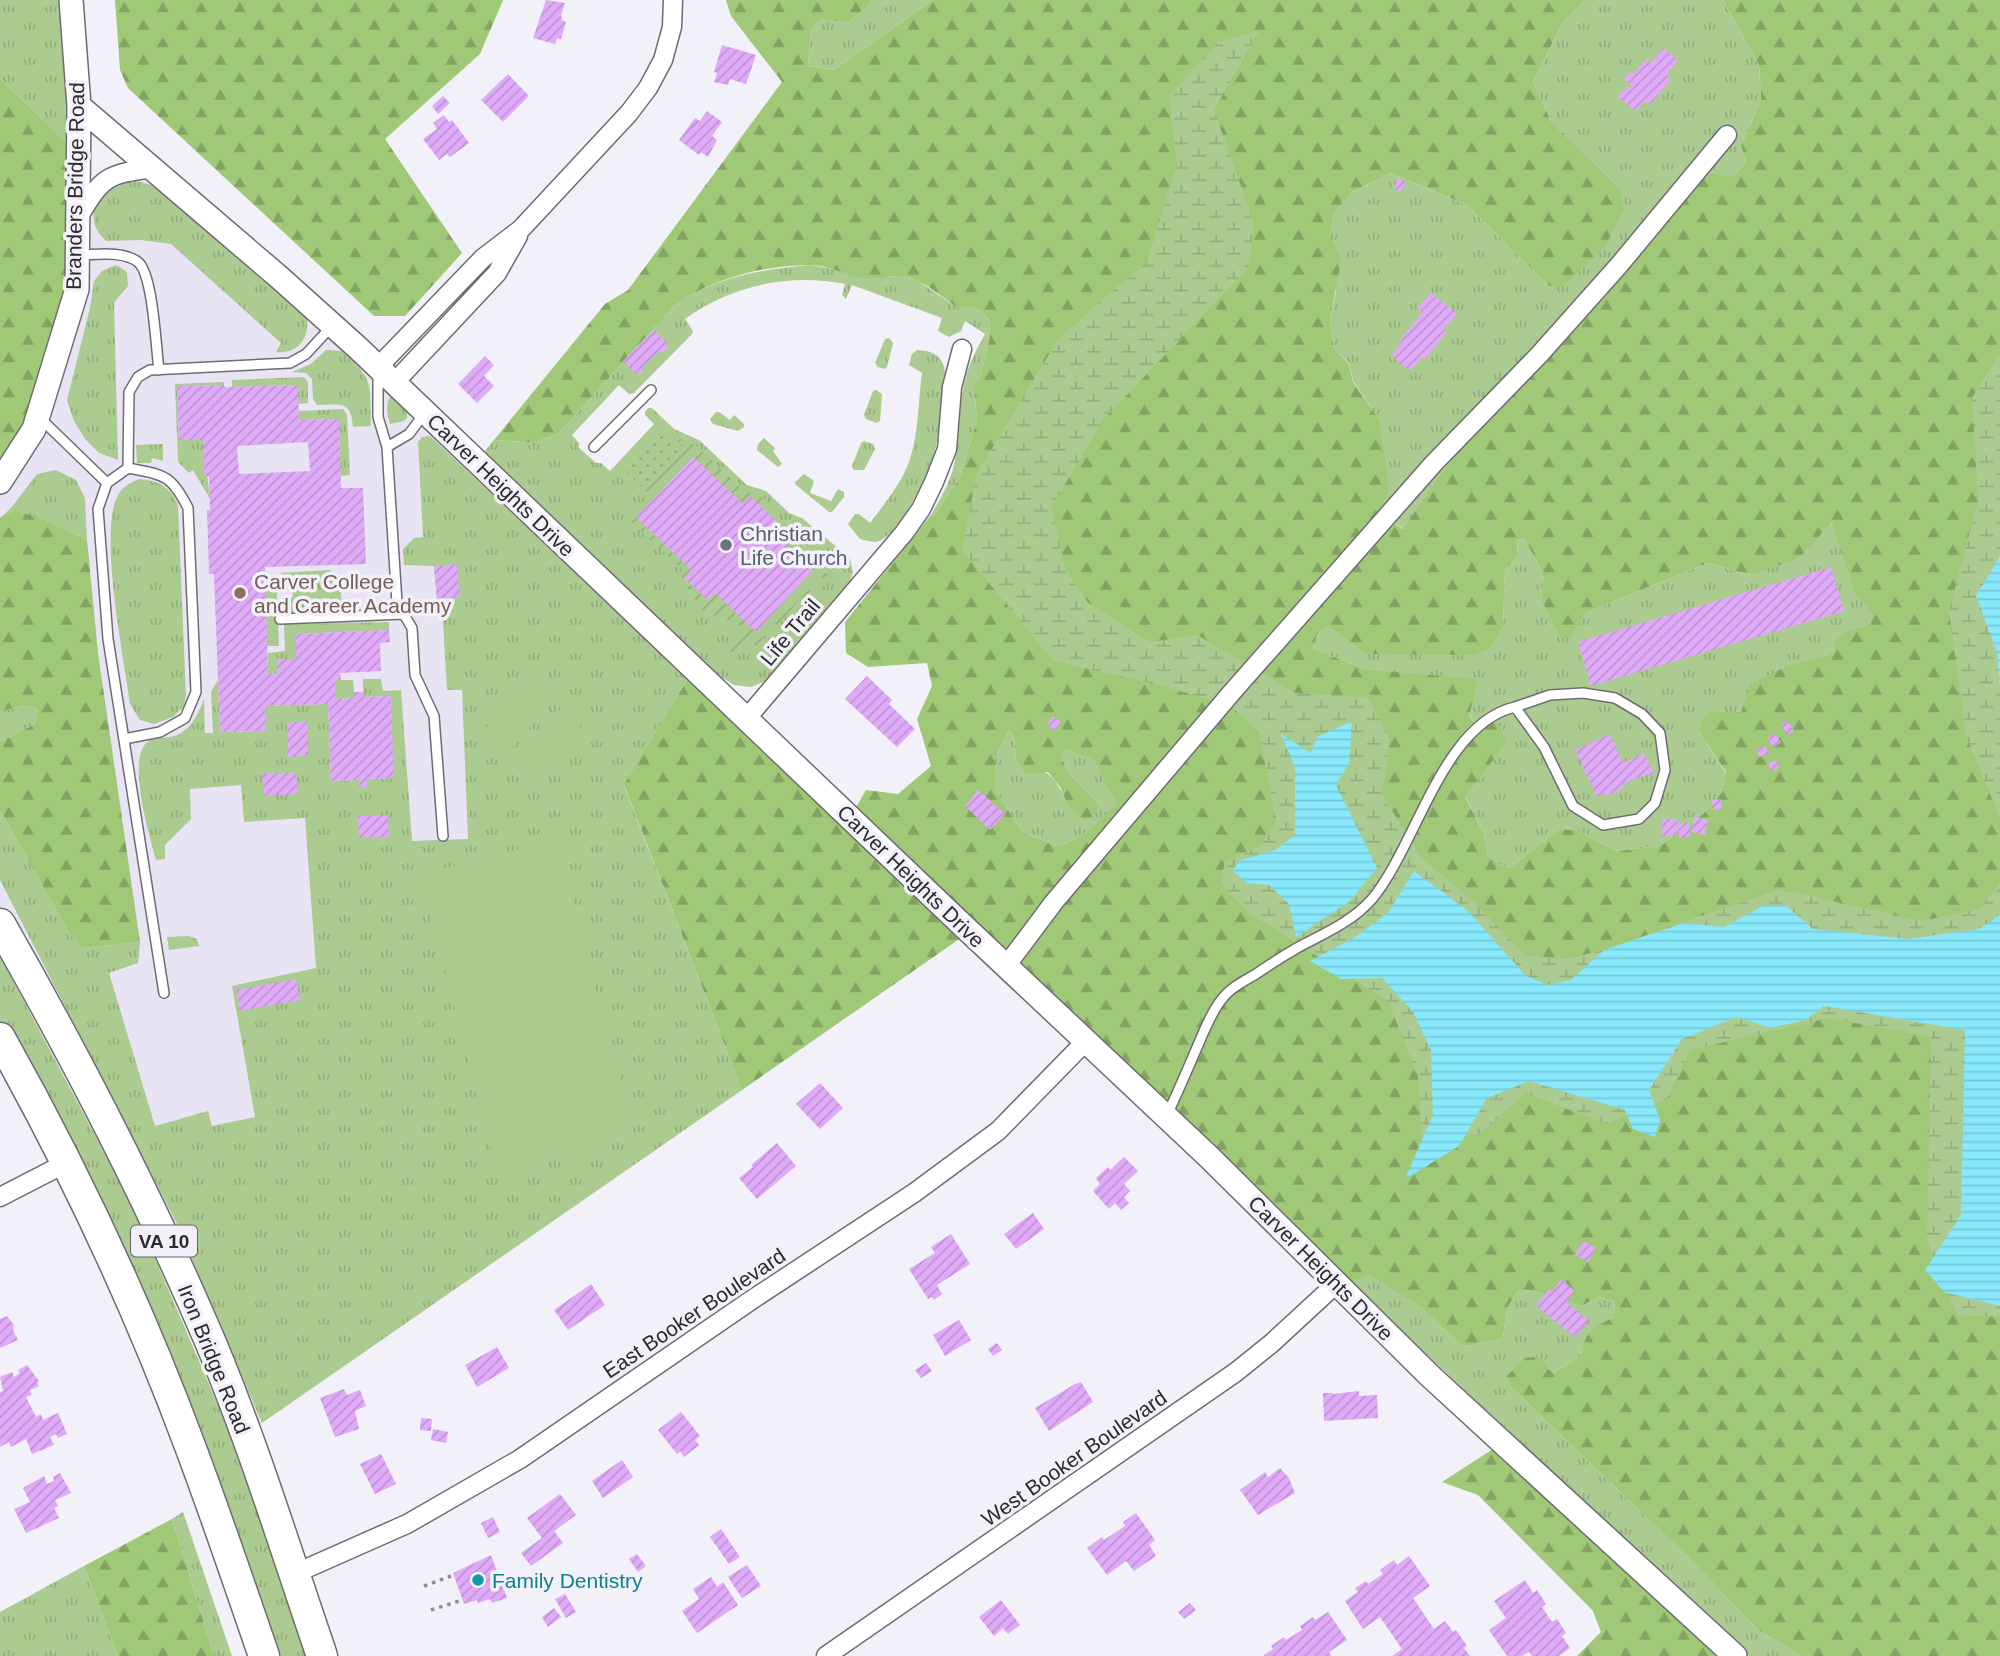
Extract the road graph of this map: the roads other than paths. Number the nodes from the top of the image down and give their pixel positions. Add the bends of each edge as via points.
1 (71, 0) edge
2 (673, 0) edge
3 (79, 106) junction
4 (1727, 135) dead end
5 (154, 168) junction
6 (78, 218) junction
7 (78, 255) junction
8 (332, 326) junction
9 (962, 349) dead end
10 (159, 370) junction
11 (386, 375) junction
12 (650, 390) dead end
13 (426, 413) junction
14 (38, 417) junction
15 (387, 447) junction
16 (594, 447) dead end
17 (128, 468) junction
18 (0, 482) edge
19 (107, 483) junction
20 (404, 614) junction
21 (280, 620) dead end
22 (1515, 707) junction
23 (746, 719) junction
24 (124, 739) junction
25 (443, 836) dead end
26 (0, 924) edge
27 (1006, 966) junction
28 (164, 993) dead end
29 (0, 1038) edge
30 (1086, 1041) junction
31 (1167, 1117) junction
32 (66, 1163) junction
33 (0, 1197) edge
34 (1337, 1283) junction
35 (294, 1574) junction
36 (264, 1656) edge
37 (322, 1656) edge
38 (826, 1656) edge
39 (1735, 1656) edge

1 - 3 street, Branders Bridge Road
2 - 11 street via 663,60 629,113 521,229 483,258
3 - 5 street, Carver Heights Drive
3 - 6 street, Branders Bridge Road
4 - 27 street via 1620,264 1434,463 1242,681 1054,902
5 - 6 street via 120,172 96,187
5 - 8 street, Carver Heights Drive
6 - 7 street, Branders Bridge Road
7 - 10 lane via 121,255 139,263 148,278
7 - 14 street, Branders Bridge Road via 77,289
8 - 10 lane via 306,354 290,363
8 - 11 street, Carver Heights Drive
9 - 23 street, Life Trail via 952,387 947,449 921,509
10 - 17 lane via 138,377 129,392
11 - 13 street, Carver Heights Drive
11 - 15 lane via 378,417
12 - 16 lane
13 - 15 lane via 409,434
13 - 23 street, Carver Heights Drive
14 - 18 street, Branders Bridge Road
14 - 19 lane
15 - 20 lane via 397,603
17 - 19 lane
17 - 24 lane via 158,474 177,486 188,508 196,692 185,718 160,732
19 - 24 lane via 98,509 108,639
20 - 21 lane
20 - 25 lane via 412,628 415,675 434,716
22 - 22 lane via 1544,747 1573,806 1603,825 1639,818 1656,803 1665,771 1660,733 1642,714 1615,698 1583,693 1550,695
22 - 31 lane via 1485,719 1466,738 1371,900 1336,928 1295,949 1222,999
23 - 27 street, Carver Heights Drive
24 - 28 lane
26 - 35 main road, Iron Bridge Road / VA 10 via 150,1209 210,1342
27 - 30 street, Carver Heights Drive
29 - 32 main road, VA 10
30 - 31 street, Carver Heights Drive
30 - 35 street, East Booker Boulevard via 998,1131 914,1193 520,1459 407,1524
31 - 34 street, Carver Heights Drive
32 - 33 street
32 - 36 main road, VA 10 via 190,1444
34 - 38 street, West Booker Boulevard via 1236,1372
34 - 39 street, Carver Heights Drive via 1429,1375
35 - 37 main road, Iron Bridge Road / VA 10

